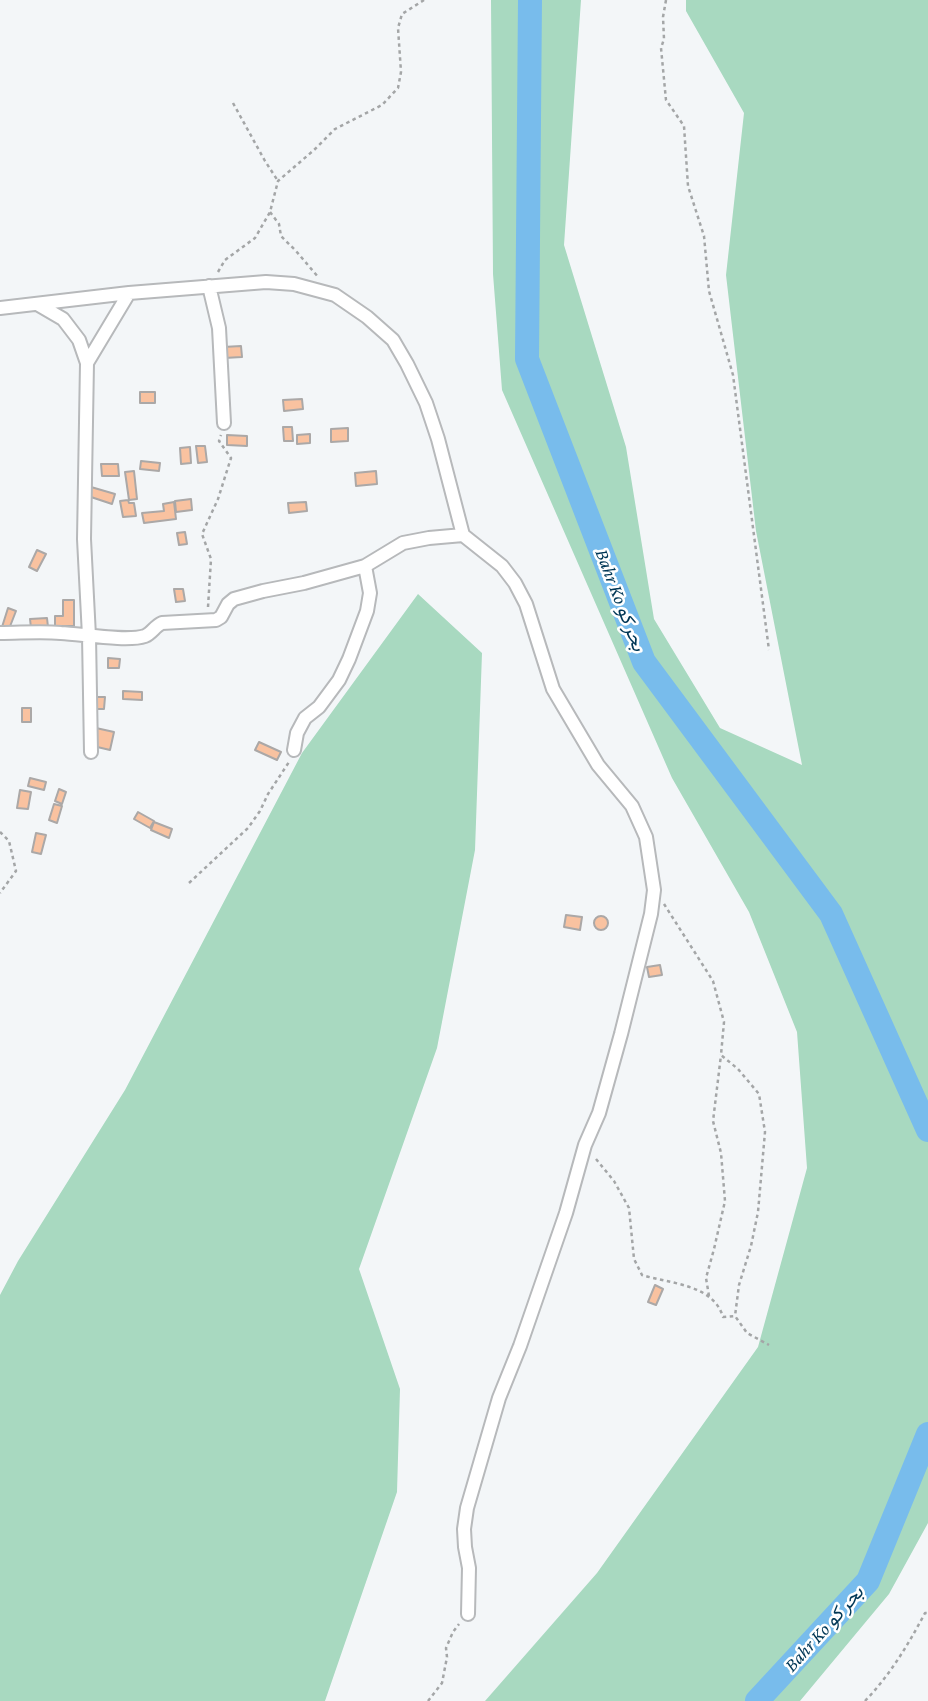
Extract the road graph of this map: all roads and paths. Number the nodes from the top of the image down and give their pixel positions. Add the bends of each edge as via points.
1 (424, 0) edge
2 (666, 0) edge
3 (233, 103) dead end
4 (278, 181) junction
5 (270, 212) junction
6 (209, 286) junction
7 (130, 293) junction
8 (335, 295) junction
9 (39, 304) junction
10 (0, 308) edge
11 (87, 363) junction
12 (224, 423) joint
13 (464, 535) junction
14 (365, 566) junction
15 (206, 620) junction
16 (0, 633) edge
17 (89, 636) junction
18 (769, 650) dead end
19 (294, 750) joint
20 (91, 752) dead end
21 (0, 832) edge
22 (190, 883) dead end
23 (654, 890) junction
24 (0, 893) edge
25 (721, 1055) junction
26 (585, 1145) junction
27 (709, 1296) junction
28 (735, 1316) junction
29 (769, 1346) dead end
30 (928, 1613) edge
31 (468, 1614) joint
32 (429, 1701) edge
33 (865, 1701) edge

1 - 4 path via 401,14 398,88 382,105 335,129
2 - 18 path via 661,48 666,100 684,125 688,186 704,236 709,291 733,375
3 - 4 path
4 - 5 path
5 - 6 path via 255,238 225,260
5 - 8 path via 281,236
6 - 7 street
6 - 8 street via 266,282
6 - 12 street via 219,328
7 - 9 street
7 - 11 street
8 - 13 street via 393,340 407,364 426,403
9 - 10 street
9 - 11 street via 63,319 79,340
11 - 17 street via 84,538
12 - 15 path via 219,441 231,458 202,534 211,559
13 - 14 street via 402,543
13 - 23 street via 515,583 553,689 598,765 632,806 646,836
14 - 15 street via 234,599 221,617
14 - 19 street via 370,593 367,611 349,659 339,680 305,718
15 - 17 street via 162,623 142,637
16 - 17 street
17 - 20 street
19 - 22 path via 247,828
21 - 24 path via 9,841 16,871
23 - 25 path via 713,981 724,1023
23 - 26 street via 614,1059
25 - 27 path via 713,1121 721,1153 724,1201 705,1278
25 - 28 path via 758,1094 765,1132 758,1212
26 - 27 path via 629,1208 634,1259 642,1275
26 - 31 street via 566,1213 499,1398 467,1508
27 - 28 path via 723,1317
28 - 29 path via 747,1333
30 - 33 path via 883,1682
31 - 32 path via 449,1640 442,1683

